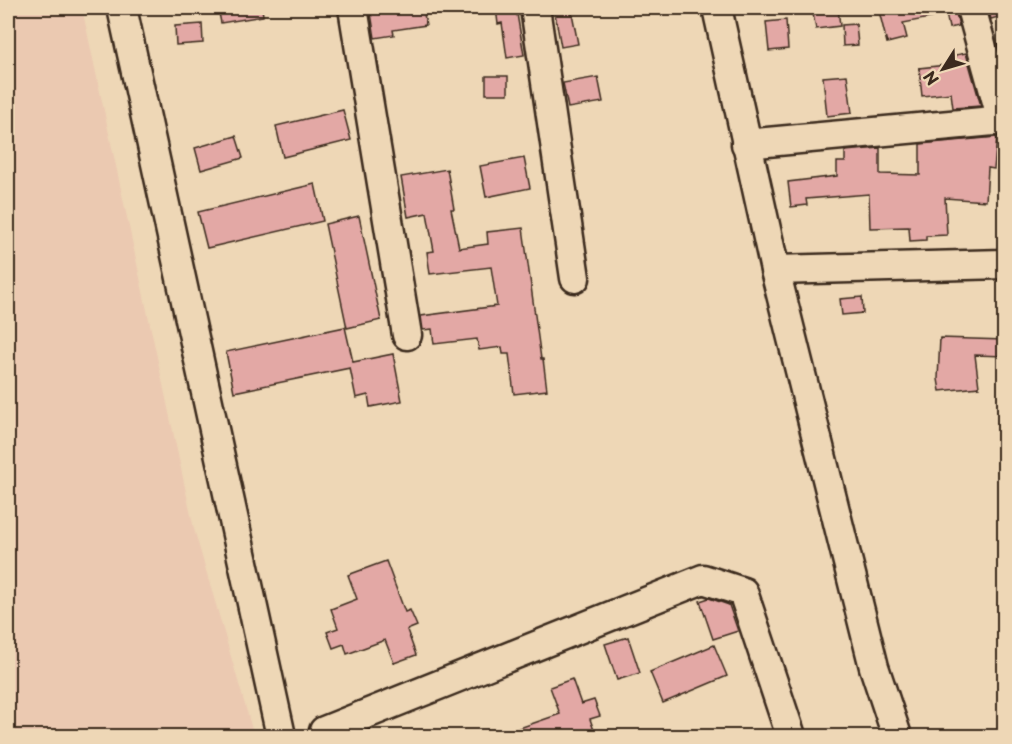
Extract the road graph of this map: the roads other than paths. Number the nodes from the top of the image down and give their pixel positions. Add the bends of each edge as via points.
1 (122, 8) edge
2 (353, 8) edge
3 (535, 8) edge
4 (717, 8) edge
5 (971, 8) edge
6 (1003, 120) edge
7 (746, 144) junction
8 (1005, 264) edge
9 (775, 270) junction
10 (575, 278) dead end
11 (407, 335) dead end
12 (281, 736) edge
13 (326, 736) edge
14 (791, 736) edge
15 (897, 736) edge

1 - 12 street
2 - 11 street
3 - 10 street
4 - 7 street
5 - 6 street
6 - 7 street
7 - 9 street
8 - 9 street
9 - 15 street via 874,667
13 - 14 street via 324,730 703,579 743,592

